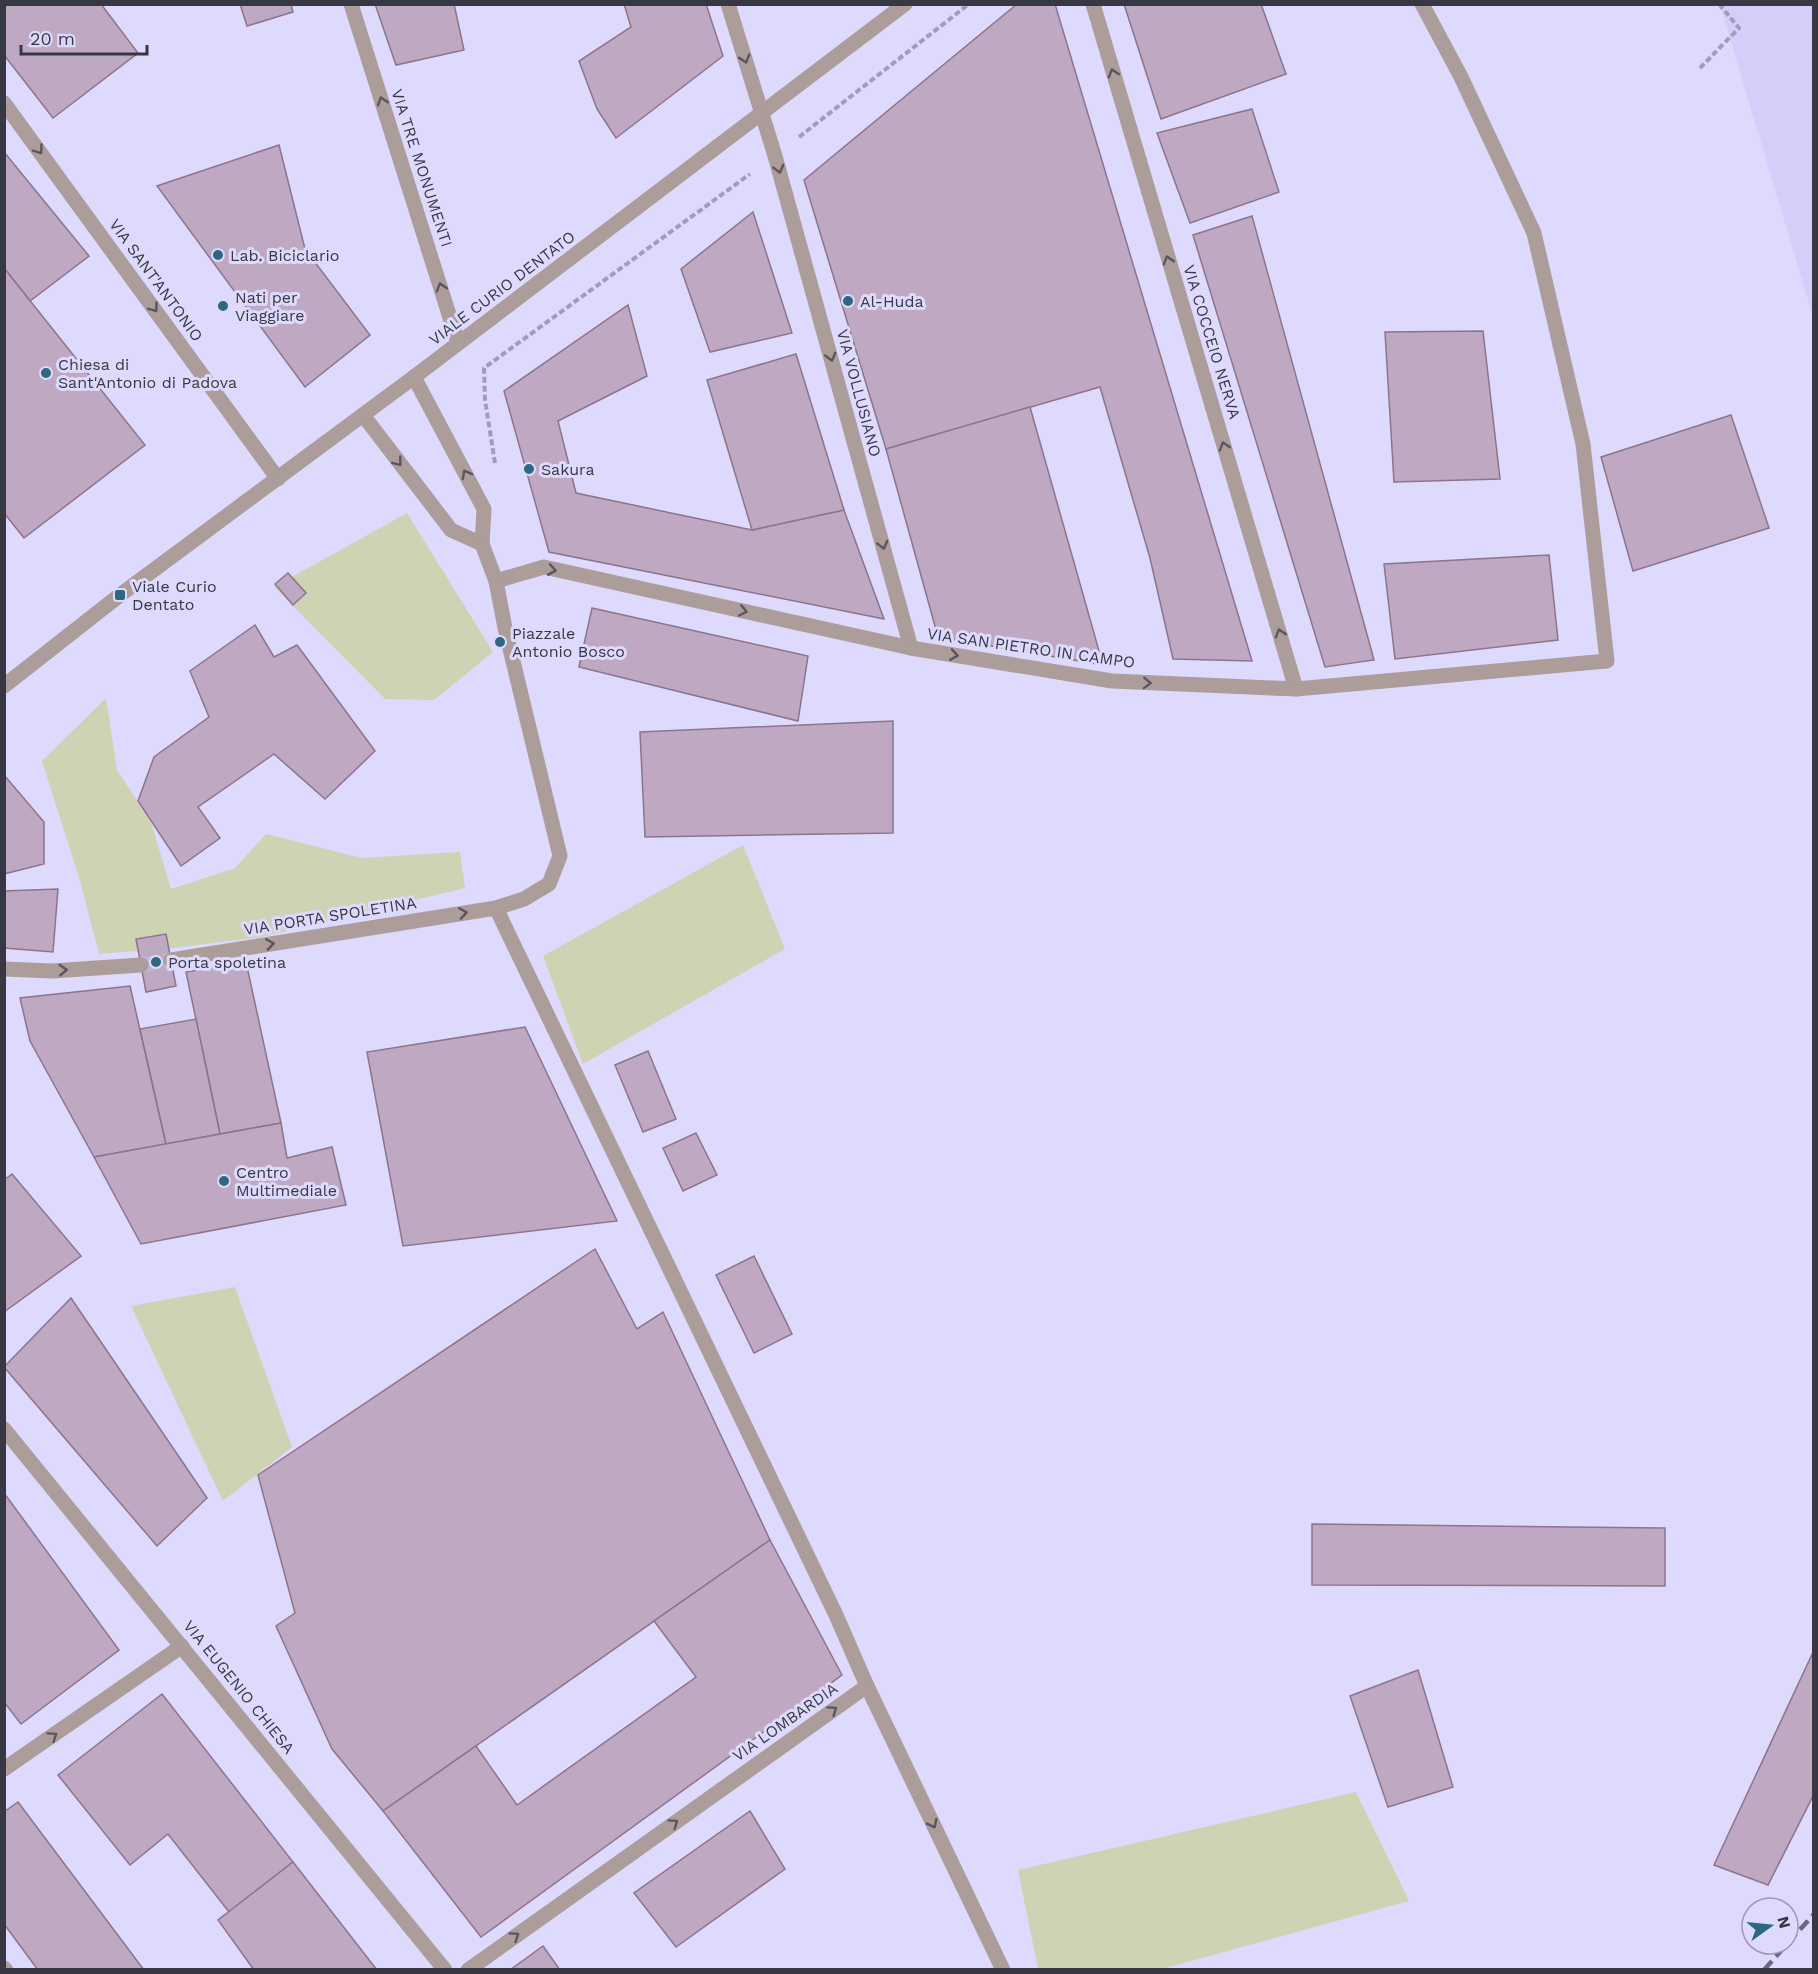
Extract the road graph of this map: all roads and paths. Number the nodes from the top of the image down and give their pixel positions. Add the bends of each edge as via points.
1 (351, 4) edge
2 (728, 4) edge
3 (905, 4) edge
4 (1093, 4) edge
5 (1422, 4) edge
6 (1719, 4) edge
7 (1700, 68) dead end
8 (4, 102) edge
9 (762, 113) junction
10 (458, 343) junction
11 (414, 377) junction
12 (363, 415) junction
13 (278, 479) junction
14 (482, 544) junction
15 (496, 581) junction
16 (911, 648) junction
17 (4, 686) edge
18 (1296, 689) junction
19 (496, 908) junction
20 (171, 960) tunnel mouth
21 (141, 964) tunnel mouth
22 (4, 969) edge
23 (4, 1428) edge
24 (182, 1646) junction
25 (867, 1686) junction
26 (4, 1769) edge
27 (445, 1970) edge
28 (468, 1970) edge
29 (1003, 1970) edge

10 -> 1 street, VIA TRE MONUMENTI
2 -> 9 street, VIA VOLLUSIANO
3 - 9 street, VIALE CURIO DENTATO
18 -> 4 street, VIA COCCEIO NERVA
5 - 18 street, VIA SAN PIETRO IN CAMPO via 1461,77 1534,234 1583,444 1607,661
6 - 7 path via 1739,27
8 -> 13 street, VIA SANT'ANTONIO
9 - 10 street, VIALE CURIO DENTATO
9 -> 16 street, VIA VOLLUSIANO
10 - 11 street, VIALE CURIO DENTATO
11 - 12 street, VIALE CURIO DENTATO
14 -> 11 street via 484,509
12 - 13 street, VIALE CURIO DENTATO
12 -> 14 street via 451,530
13 - 17 street, VIALE CURIO DENTATO
14 - 15 street
15 -> 16 street, VIA SAN PIETRO IN CAMPO via 544,567
15 - 19 street via 560,855 549,884 524,899
16 -> 18 street, VIA SAN PIETRO IN CAMPO via 1112,681
20 -> 19 street, VIA PORTA SPOLETINA
19 - 25 street
22 -> 21 street via 52,971
23 - 24 street, VIA EUGENIO CHIESA
26 -> 24 street
24 - 27 street, VIA EUGENIO CHIESA
28 -> 25 street, VIA LOMBARDIA
25 -> 29 street

